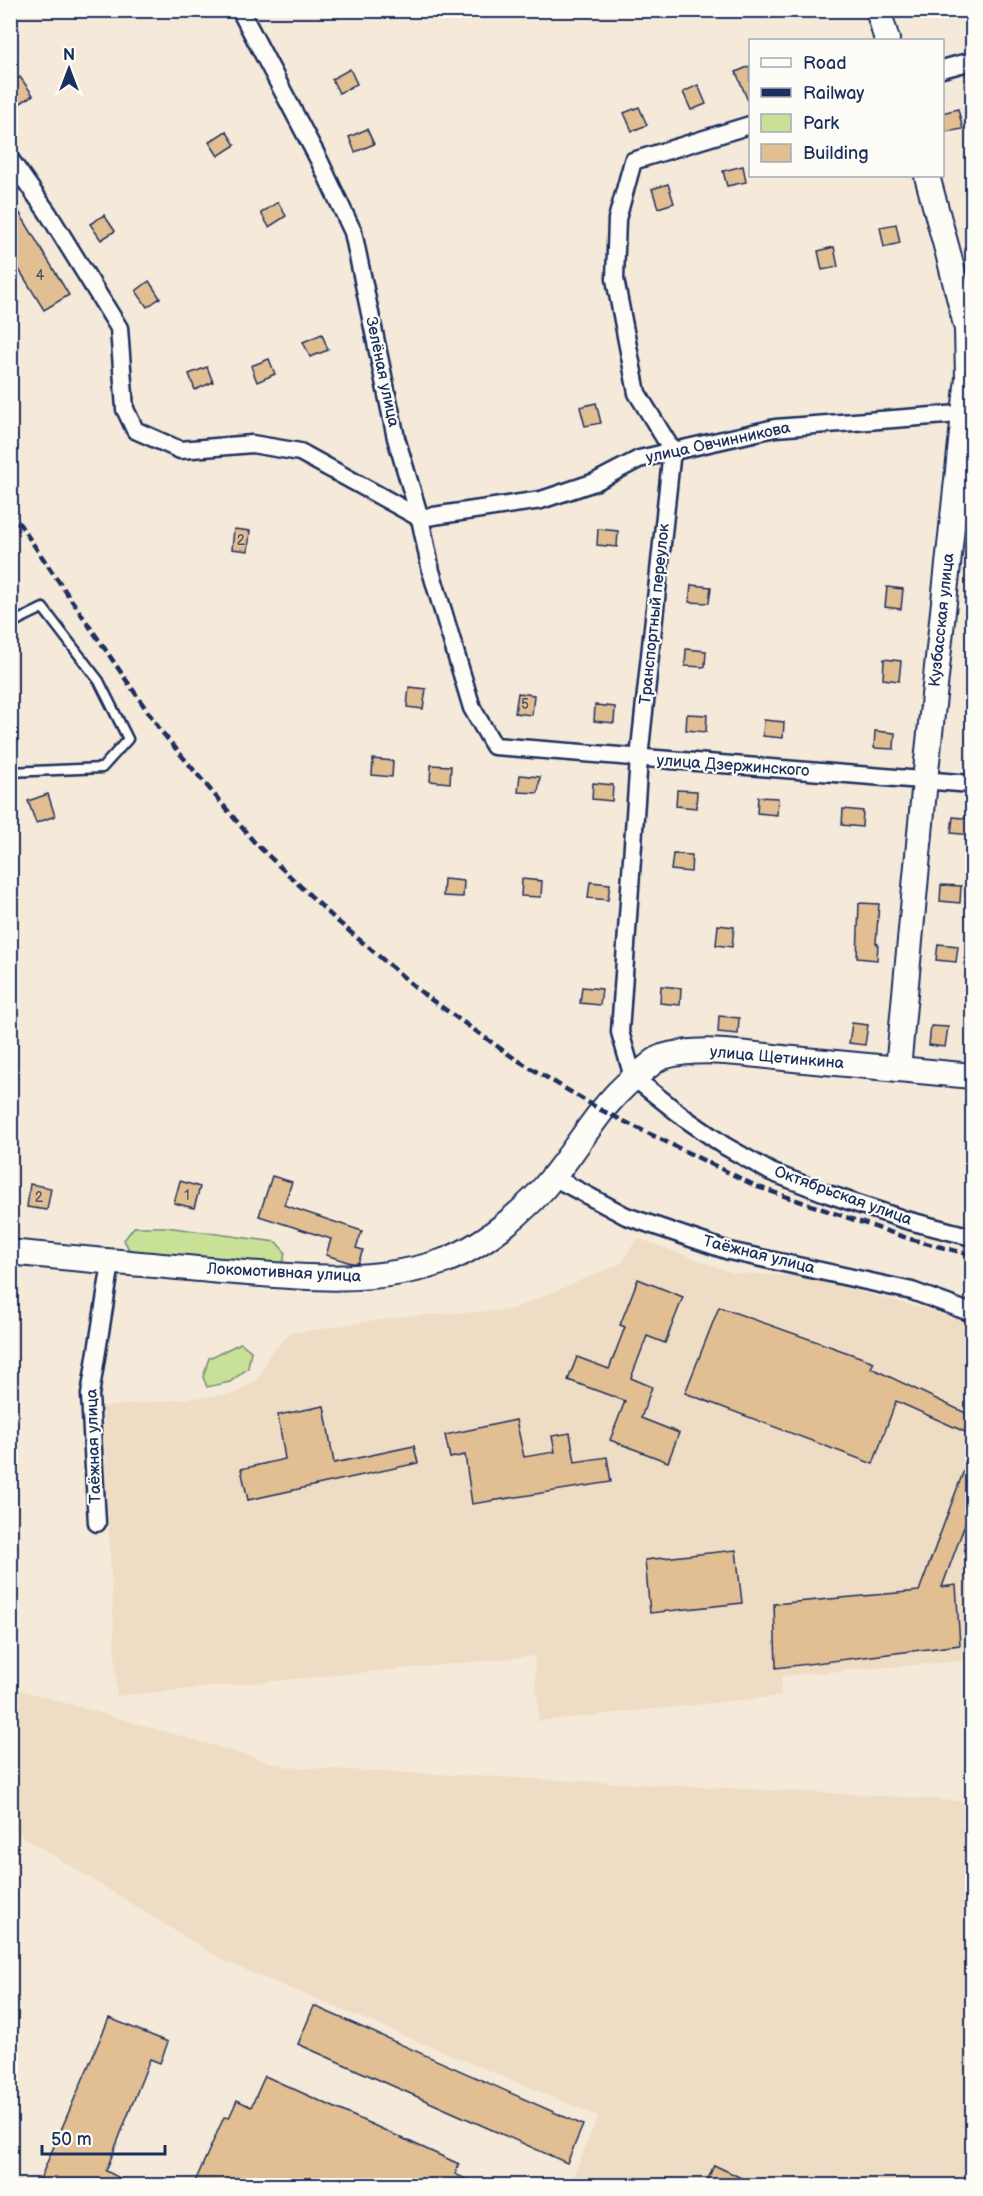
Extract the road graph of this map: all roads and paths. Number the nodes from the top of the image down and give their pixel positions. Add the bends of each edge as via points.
1 (240, 10) edge
2 (878, 10) edge
3 (887, 39) edge
4 (972, 62) edge
5 (944, 69) edge
6 (749, 125) edge
7 (10, 159) edge
8 (927, 177) edge
9 (968, 414) edge
10 (672, 450) junction
11 (420, 518) junction
12 (10, 624) edge
13 (494, 746) joint
14 (639, 758) junction
15 (10, 772) edge
16 (925, 780) junction
17 (972, 784) edge
18 (898, 1069) junction
19 (972, 1076) edge
20 (633, 1077) junction
21 (601, 1110) joint
22 (553, 1177) junction
23 (972, 1237) edge
24 (10, 1252) edge
25 (111, 1263) junction
26 (972, 1313) edge
27 (97, 1523) dead end

1 - 11 street, Зелёная улица via 353,232 396,438
2 - 3 street
4 - 5 street
6 - 10 street via 633,162 617,219 615,279 638,393
7 - 11 street via 119,328 125,409 135,430 180,450 252,444 300,452
8 - 9 street, Кузбасская улица via 966,329
9 - 10 street, улица Овчинникова via 775,428
9 - 16 street, Кузбасская улица
10 - 11 street, улица Овчинникова via 639,459 595,482 541,500
10 - 14 street, Транспортный переулок
11 - 13 street, Зелёная улица via 431,571 472,708
12 - 15 lane via 43,608 99,681 128,739 102,768
13 - 14 street, улица Дзержинского
14 - 16 street, улица Дзержинского
14 - 20 street, Транспортный переулок via 620,1032
16 - 17 street, улица Дзержинского
16 - 18 street, Кузбасская улица
18 - 19 street, улица Щетинкина
18 - 20 street, улица Щетинкина via 693,1051 660,1058
20 - 21 street, улица Щетинкина
20 - 23 street, Октябрьская улица via 725,1146 771,1172 906,1220
21 - 22 street, Локомотивная улица
22 - 25 street, Локомотивная улица via 526,1207 473,1247 443,1262 408,1272 365,1278 321,1278
22 - 26 street, Таёжная улица via 626,1216 729,1251 912,1291
24 - 25 street, Локомотивная улица
25 - 27 street, Таёжная улица via 90,1395

